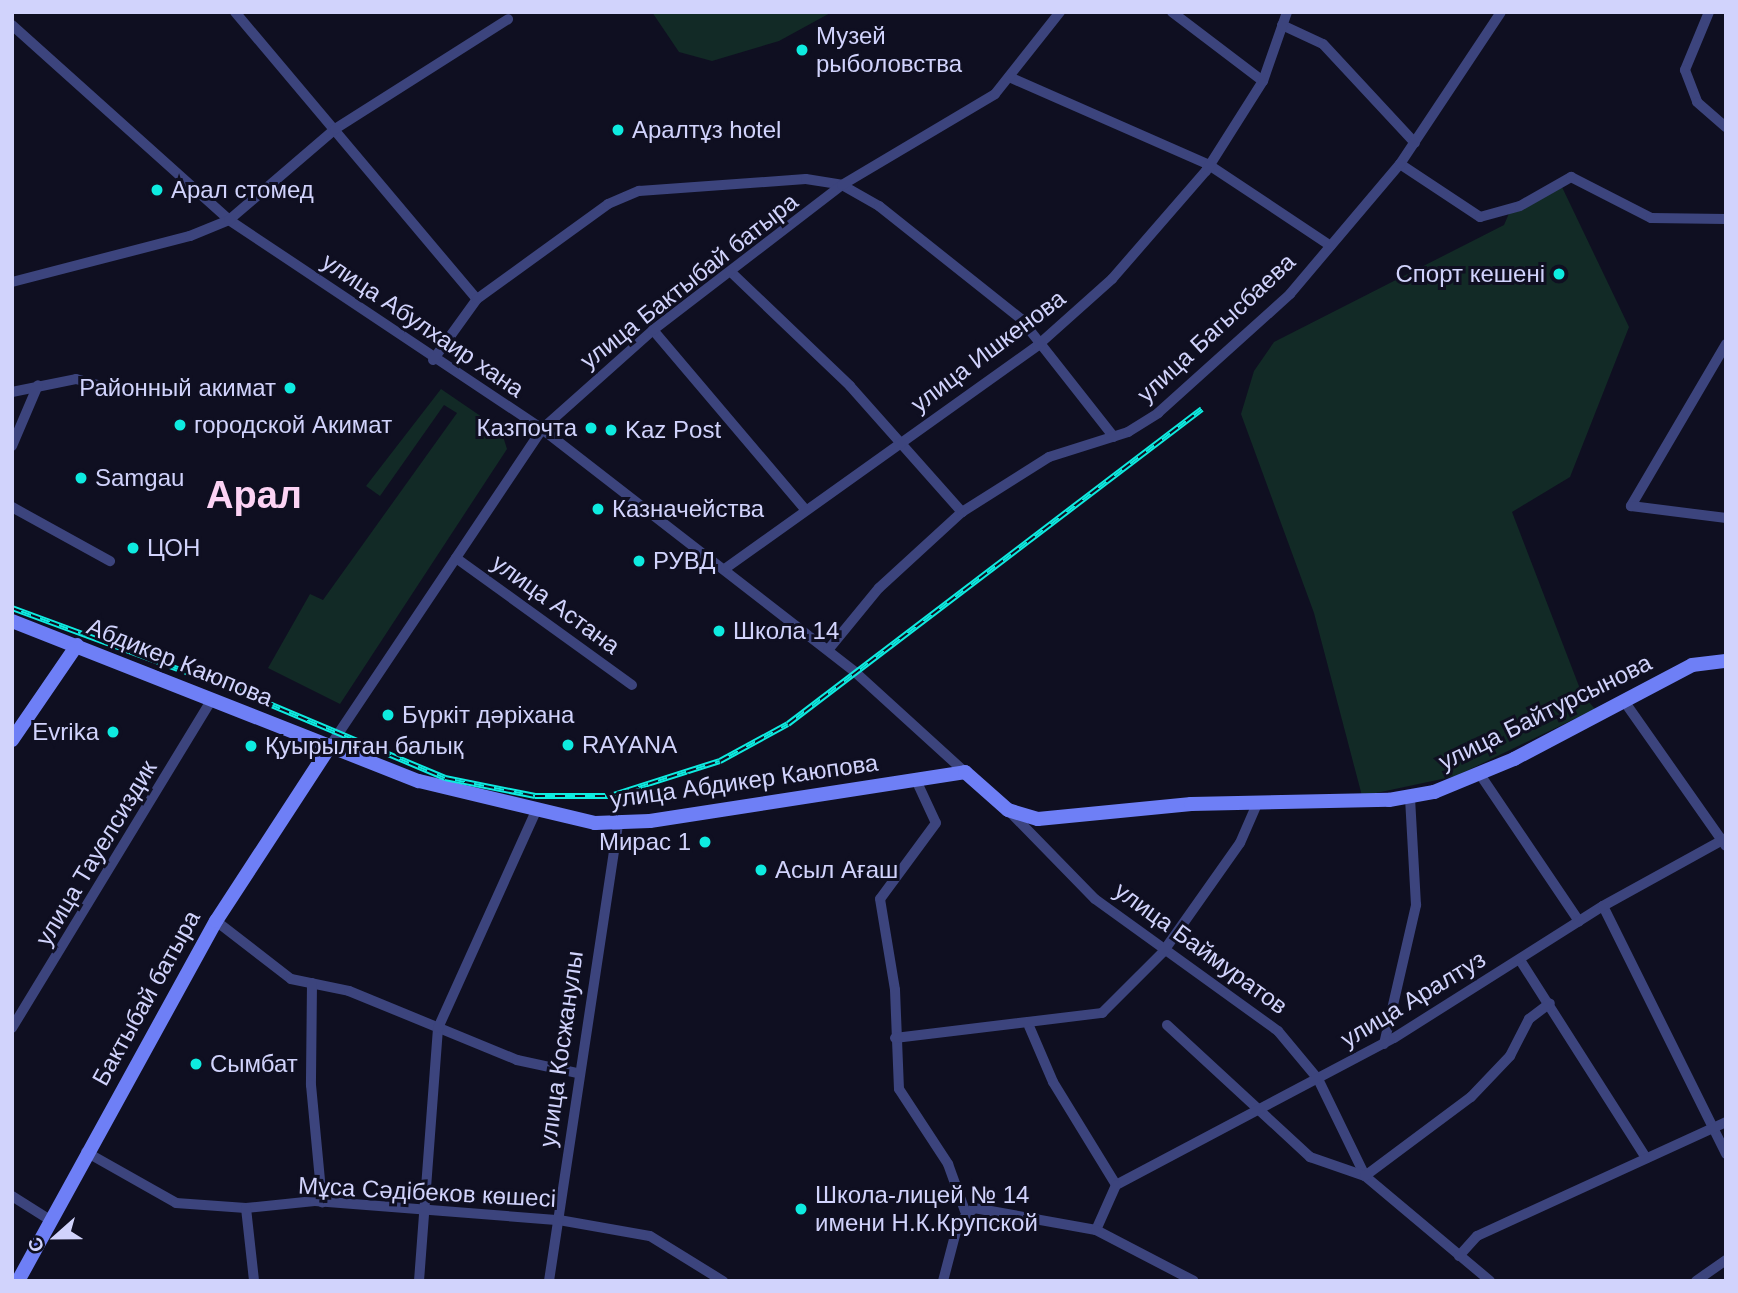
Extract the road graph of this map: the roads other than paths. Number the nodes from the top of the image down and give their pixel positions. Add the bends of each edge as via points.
1 (235, 12) edge
2 (1060, 12) edge
3 (1172, 12) edge
4 (1287, 12) edge
5 (1501, 12) edge
6 (1709, 12) edge
7 (508, 19) dead end
8 (12, 25) edge
9 (1283, 25) junction
10 (1009, 77) junction
11 (1263, 80) junction
12 (1726, 127) edge
13 (335, 129) junction
14 (1415, 143) junction
15 (1400, 164) junction
16 (1209, 165) junction
17 (842, 185) junction
18 (1726, 219) edge
19 (229, 220) junction
20 (1331, 246) junction
21 (733, 274) junction
22 (12, 282) edge
23 (477, 299) junction
24 (653, 330) junction
25 (1726, 344) edge
26 (1037, 346) junction
27 (433, 360) junction
28 (38, 384) junction
29 (124, 391) dead end
30 (12, 392) edge
31 (542, 429) junction
32 (1114, 437) junction
33 (902, 441) junction
34 (12, 446) edge
35 (12, 507) edge
36 (805, 509) junction
37 (962, 512) junction
38 (1726, 518) edge
39 (456, 558) junction
40 (110, 561) dead end
41 (726, 568) junction
42 (12, 621) edge
43 (77, 645) junction
44 (828, 650) junction
45 (1726, 660) edge
46 (855, 672) joint
47 (632, 685) dead end
48 (212, 699) junction
49 (1624, 701) junction
50 (12, 740) edge
51 (330, 746) junction
52 (965, 772) junction
53 (1479, 773) junction
54 (916, 780) junction
55 (1410, 796) junction
56 (1257, 804) junction
57 (1008, 810) junction
58 (535, 813) junction
59 (618, 824) junction
60 (1724, 841) edge
61 (1603, 906) junction
62 (216, 920) junction
63 (1579, 921) junction
64 (1163, 952) junction
65 (1520, 960) junction
66 (312, 984) junction
67 (1550, 1003) junction
68 (1167, 1025) dead end
69 (1028, 1026) junction
70 (12, 1028) edge
71 (438, 1028) junction
72 (895, 1038) junction
73 (1384, 1044) junction
74 (578, 1073) junction
75 (1318, 1079) junction
76 (1259, 1110) junction
77 (1726, 1122) edge
78 (1713, 1127) junction
79 (86, 1152) junction
80 (1726, 1154) edge
81 (1646, 1158) junction
82 (1365, 1175) junction
83 (1116, 1185) junction
84 (12, 1196) edge
85 (322, 1202) junction
86 (246, 1208) junction
87 (424, 1208) junction
88 (965, 1211) junction
89 (50, 1220) junction
90 (559, 1220) junction
91 (1096, 1230) junction
92 (1459, 1256) junction
93 (1726, 1260) edge
94 (18, 1281) edge
95 (254, 1281) edge
96 (419, 1281) edge
97 (549, 1281) edge
98 (723, 1281) edge
99 (943, 1281) edge
100 (1195, 1281) edge
101 (1490, 1281) edge
102 (1696, 1281) edge

1 - 13 street
2 - 10 street, улица Бактыбай батыра
3 - 11 street
4 - 9 street, улица Ишкенова
5 - 14 street, улица Багысбаева
6 - 12 street via 1685,70 1697,102
7 - 13 street
8 - 19 street, улица Абулхаир хана
9 - 11 street, улица Ишкенова
9 - 14 street via 1323,44
10 - 16 street
10 - 17 street, улица Бактыбай батыра via 995,94 902,154
11 - 16 street, улица Ишкенова
13 - 19 street
13 - 23 street
14 - 15 street, улица Багысбаева
15 - 18 street via 1480,217 1520,206 1571,177 1651,218
15 - 20 street, улица Багысбаева
16 - 20 street
16 - 26 street, улица Ишкенова via 1112,279
17 - 21 street, улица Бактыбай батыра
17 - 23 street via 806,180 639,191 582,219
17 - 26 street via 880,206 1021,319
19 - 22 street
19 - 27 street, улица Абулхаир хана
20 - 32 street, улица Багысбаева via 1290,294 1158,413
21 - 24 street, улица Бактыбай батыра
21 - 33 street
23 - 27 street
24 - 31 street, улица Бактыбай батыра
24 - 36 street
25 - 38 street via 1631,506
26 - 32 street
26 - 33 street, улица Ишкенова
27 - 31 street, улица Абулхаир хана
28 - 29 street via 76,379
28 - 30 street
28 - 34 street
31 - 39 street, улица Бактыбай батыра
31 - 41 street, улица Абулхаир хана
32 - 37 street, улица Багысбаева via 1049,457
33 - 36 street, улица Ишкенова
33 - 37 street
35 - 40 street
36 - 41 street, улица Ишкенова
37 - 44 street, улица Багысбаева via 879,588
39 - 47 street, улица Астана
39 - 51 street, улица Бактыбай батыра
41 - 44 street, улица Абулхаир хана
42 - 43 street, Абдикер Каюпова
43 - 48 street, Абдикер Каюпова
43 - 50 street
44 - 46 street, улица Абулхаир хана
45 - 49 street, улица Байтурсынова via 1692,665
46 - 52 street, улица Баймуратов
48 - 51 street, Абдикер Каюпова
48 - 70 street, улица Тауелсиздик
49 - 53 street, улица Байтурсынова
49 - 60 street
51 - 58 street, улица Абдикер Каюпова via 419,781
51 - 62 street, Бактыбай батыра
52 - 54 street, улица Абдикер Каюпова
52 - 57 street, улица Баймуратов
53 - 55 street, улица Байтурсынова
53 - 63 street
54 - 59 street, улица Абдикер Каюпова
54 - 72 street via 936,823 880,899 895,990
55 - 56 street, улица Байтурсынова
55 - 73 street via 1416,905
56 - 57 street, улица Байтурсынова via 1038,819
56 - 64 street via 1240,843
57 - 64 street, улица Баймуратов via 1096,899
58 - 59 street, улица Абдикер Каюпова
58 - 71 street
59 - 74 street, улица Косжанулы
60 - 61 street, улица Аралтуз
61 - 63 street, улица Аралтуз
61 - 78 street
62 - 66 street via 292,979
62 - 79 street, Бактыбай батыра
63 - 65 street, улица Аралтуз
64 - 69 street via 1102,1013
64 - 75 street, улица Баймуратов via 1278,1031
65 - 67 street
65 - 73 street, улица Аралтуз
66 - 71 street
66 - 85 street via 311,1085
67 - 81 street
67 - 82 street via 1529,1019 1510,1056 1471,1097
68 - 76 street
69 - 72 street
69 - 83 street via 1053,1082
71 - 74 street via 517,1060
71 - 87 street
72 - 88 street via 899,1089 948,1164
73 - 75 street, улица Аралтуз
74 - 90 street, улица Косжанулы
75 - 76 street, улица Аралтуз
75 - 82 street, улица Баймуратов
76 - 82 street via 1310,1157
76 - 83 street, улица Аралтуз
77 - 78 street
78 - 80 street
78 - 81 street
79 - 86 street, Мұса Сәдібеков көшесі via 176,1203
79 - 89 street, Бактыбай батыра
81 - 92 street via 1477,1236
82 - 92 street, улица Баймуратов
83 - 91 street
84 - 89 street
85 - 86 street, Мұса Сәдібеков көшесі
85 - 87 street, Мұса Сәдібеков көшесі
86 - 95 street
87 - 90 street, Мұса Сәдібеков көшесі
87 - 96 street
88 - 91 street
88 - 99 street
89 - 94 street, Бактыбай батыра
90 - 97 street, улица Косжанулы
90 - 98 street, Мұса Сәдібеков көшесі via 650,1236
91 - 100 street
92 - 101 street, улица Баймуратов
93 - 102 street

